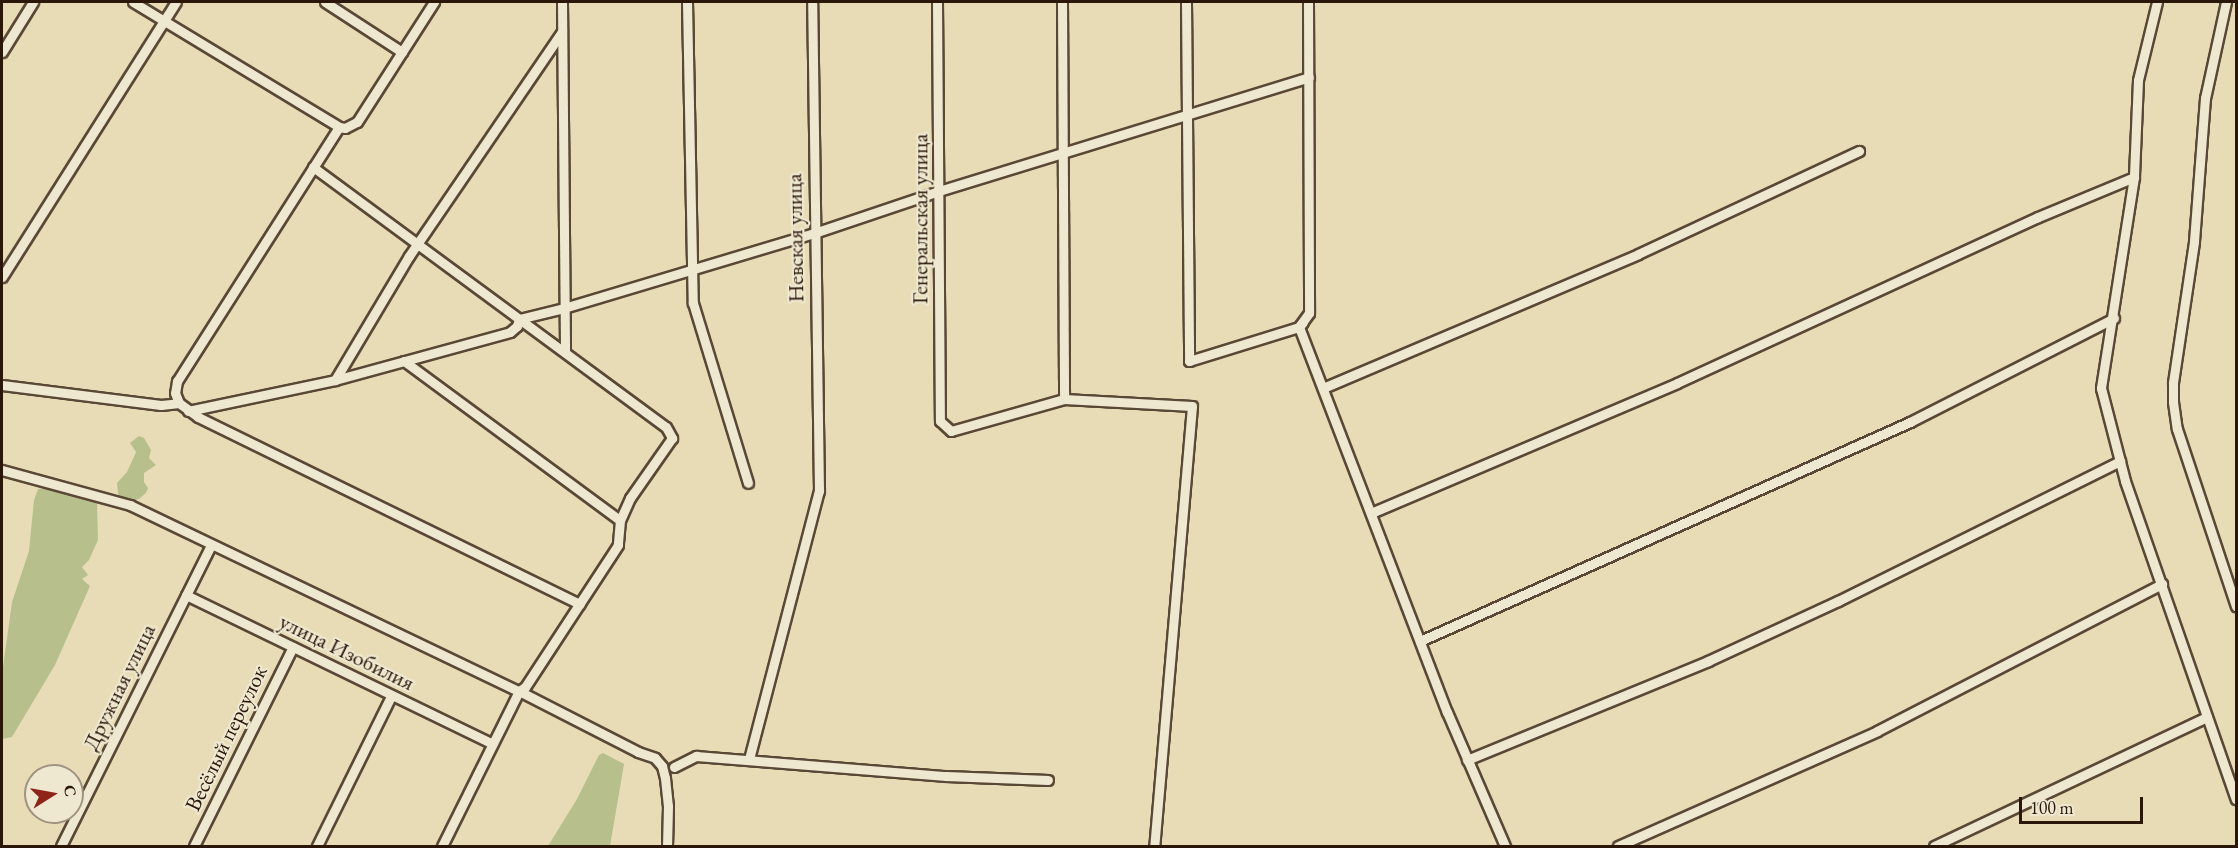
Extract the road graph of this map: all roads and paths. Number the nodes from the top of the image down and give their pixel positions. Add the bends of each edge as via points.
1 (33, 2) edge
2 (133, 2) edge
3 (176, 2) edge
4 (325, 2) edge
5 (434, 2) edge
6 (562, 2) edge
7 (687, 2) edge
8 (813, 2) edge
9 (937, 2) edge
10 (1062, 2) edge
11 (1186, 2) edge
12 (1308, 2) edge
13 (2157, 2) edge
14 (2226, 2) edge
15 (164, 21) junction
16 (562, 32) junction
17 (2, 52) edge
18 (402, 52) junction
19 (1309, 76) junction
20 (1187, 115) junction
21 (339, 127) junction
22 (1859, 151) dead end
23 (1064, 153) junction
24 (313, 167) junction
25 (2133, 177) junction
26 (939, 191) junction
27 (814, 233) junction
28 (419, 245) junction
29 (690, 269) junction
30 (2, 277) edge
31 (564, 308) junction
32 (519, 318) junction
33 (2114, 318) junction
34 (1299, 327) junction
35 (565, 352) junction
36 (404, 361) junction
37 (335, 380) junction
38 (2, 385) edge
39 (1323, 388) junction
40 (1064, 399) junction
41 (179, 403) junction
42 (188, 411) junction
43 (2121, 462) junction
44 (2, 470) edge
45 (748, 483) dead end
46 (1371, 513) junction
47 (620, 520) junction
48 (211, 545) junction
49 (2162, 584) junction
50 (186, 595) junction
51 (580, 604) junction
52 (2236, 606) edge
53 (1420, 641) junction
54 (293, 647) junction
55 (519, 691) junction
56 (391, 696) junction
57 (2207, 717) junction
58 (491, 743) junction
59 (749, 759) junction
60 (1467, 760) junction
61 (674, 767) dead end
62 (1048, 780) dead end
63 (2236, 799) edge
64 (62, 846) edge
65 (194, 846) edge
66 (317, 846) edge
67 (442, 846) edge
68 (667, 846) edge
69 (1154, 846) edge
70 (1505, 846) edge
71 (1618, 846) edge
72 (1934, 846) edge

1 - 17 street
2 - 15 street
3 - 15 street
4 - 18 street
5 - 18 street
6 - 16 street
7 - 29 street
8 - 27 street, Невская улица
9 - 26 street, Генеральская улица
10 - 23 street
11 - 20 street
12 - 19 street
13 - 25 street via 2138,80
14 - 52 street via 2205,98 2194,242 2173,402 2177,429
15 - 21 street
15 - 30 street
16 - 28 street
16 - 31 street
18 - 21 street via 357,122 351,127
19 - 20 street
19 - 34 street via 1310,313
20 - 23 street
20 - 34 street via 1189,361
21 - 24 street
22 - 39 street via 1638,254
23 - 26 street
23 - 40 street
24 - 28 street
24 - 41 street via 177,381 175,393
25 - 33 street
25 - 46 street via 1677,383
26 - 27 street
26 - 40 street, Генеральская улица via 940,422 951,431
27 - 29 street
27 - 59 street, Невская улица via 819,491
28 - 32 street
28 - 37 street
29 - 31 street
29 - 45 street via 693,303
31 - 32 street
31 - 35 street
32 - 35 street
32 - 36 street via 510,332
33 - 43 street via 2101,388
33 - 53 street via 1910,422
34 - 39 street
35 - 47 street via 670,431 669,445 630,498
36 - 37 street
36 - 47 street
37 - 42 street
38 - 41 street via 161,405
39 - 46 street
40 - 69 street via 1192,406
41 - 42 street
42 - 51 street
43 - 49 street
43 - 60 street via 1719,656
44 - 48 street via 130,505
46 - 53 street
47 - 51 street via 618,545
48 - 50 street, Дружная улица
48 - 55 street
49 - 57 street
49 - 71 street via 1877,731
50 - 54 street, улица Изобилия
50 - 64 street, Дружная улица
51 - 55 street
53 - 60 street
54 - 56 street, улица Изобилия
54 - 65 street, Весёлый переулок
55 - 58 street
55 - 68 street via 638,753 655,758 665,778
56 - 58 street, улица Изобилия
56 - 66 street
57 - 63 street
57 - 72 street
58 - 67 street
59 - 61 street via 696,756
59 - 62 street via 946,776
60 - 70 street

